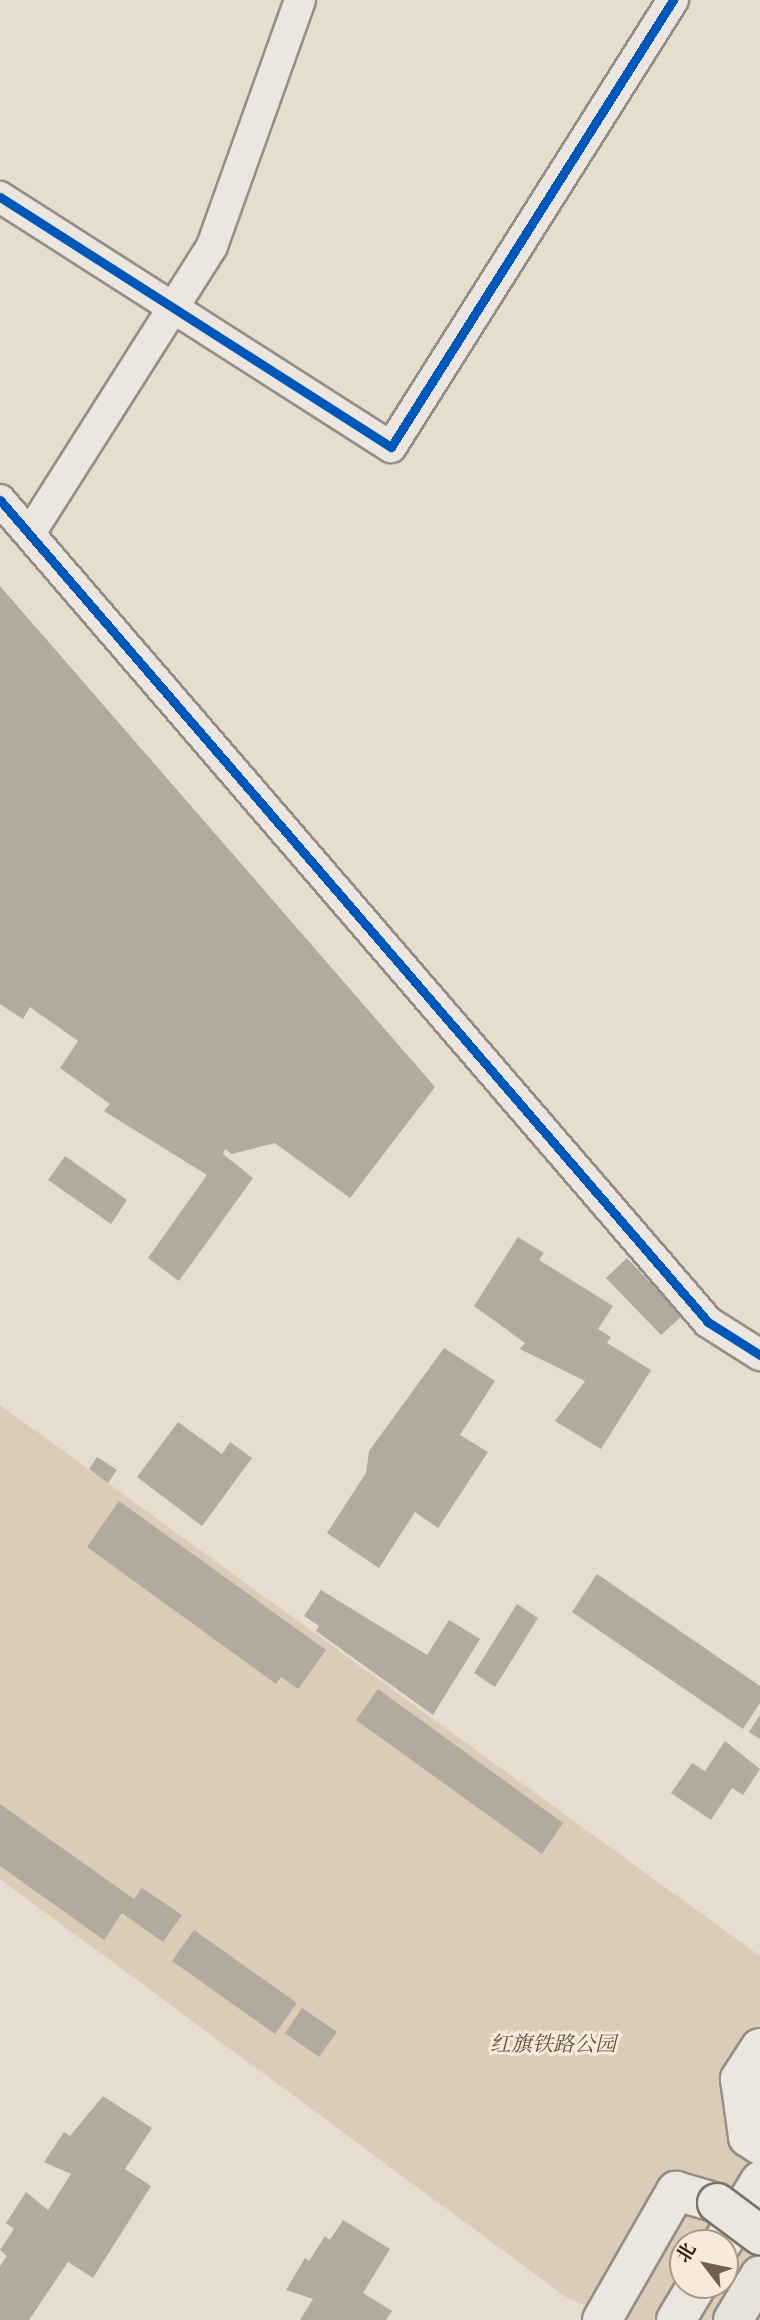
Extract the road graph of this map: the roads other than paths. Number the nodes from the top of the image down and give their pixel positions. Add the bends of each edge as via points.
1 (300, 0) edge
2 (673, 0) edge
3 (0, 197) edge
4 (173, 309) junction
5 (0, 500) edge
6 (32, 530) junction
7 (760, 1355) edge
8 (760, 2049) edge
9 (754, 2141) edge
10 (760, 2181) edge
11 (731, 2229) edge
12 (760, 2235) edge
13 (760, 2275) edge
14 (689, 2299) edge
15 (602, 2320) edge
16 (676, 2320) edge
17 (733, 2320) edge

1 - 4 street via 212,246
2 - 4 street via 391,447
3 - 4 street
4 - 6 street
5 - 6 street
6 - 7 street via 708,1322
8 - 9 street via 740,2079
10 - 11 street
12 - 15 street, bridge via 717,2203 676,2191
13 - 17 highway
14 - 16 street

